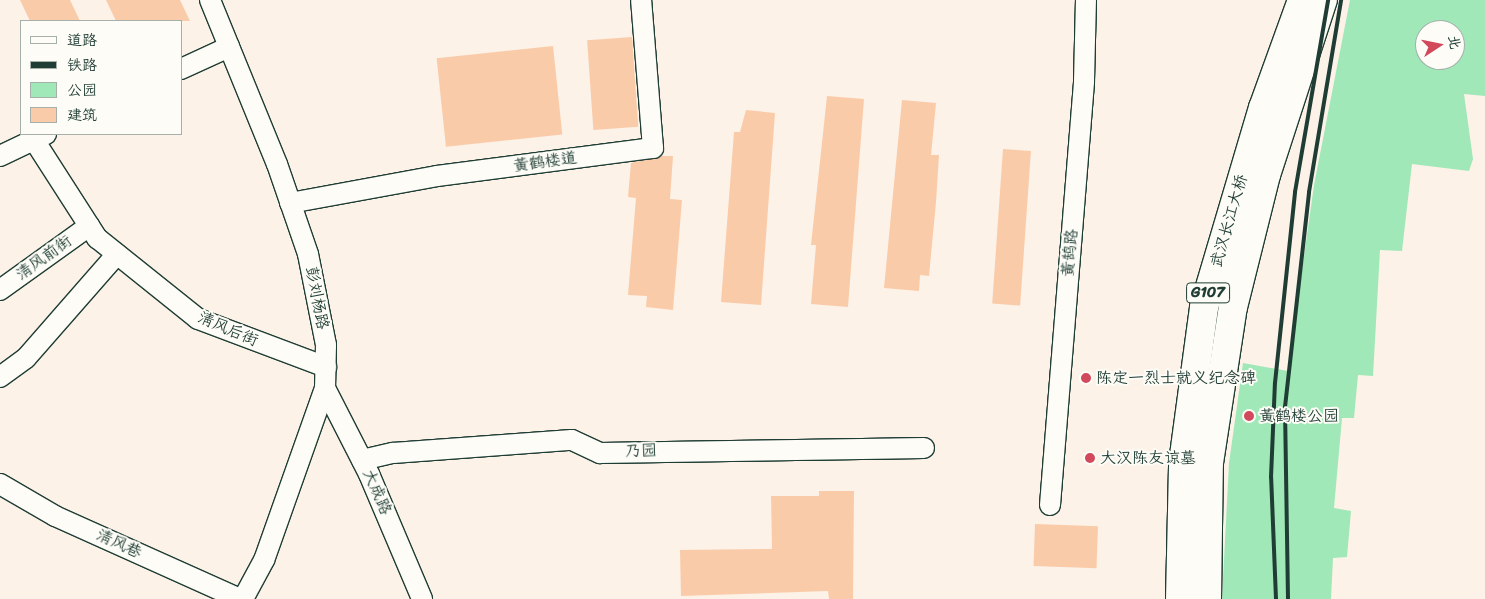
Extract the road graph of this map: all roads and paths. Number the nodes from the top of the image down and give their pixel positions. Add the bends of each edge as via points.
1 (210, 0) edge
2 (641, 0) edge
3 (1086, 0) edge
4 (1302, 0) edge
5 (1323, 0) edge
6 (229, 47) junction
7 (182, 70) edge
8 (40, 137) edge
9 (0, 156) edge
10 (290, 203) junction
11 (89, 226) junction
12 (117, 254) junction
13 (0, 290) edge
14 (326, 367) junction
15 (0, 377) edge
16 (325, 388) junction
17 (924, 448) dead end
18 (362, 460) junction
19 (0, 484) edge
20 (1050, 505) dead end
21 (241, 599) edge
22 (422, 599) edge
23 (1180, 599) edge
24 (1207, 599) edge

1 - 6 street, 彭刘杨路
2 - 10 street, 黄鹤楼道 via 653,148 438,176
3 - 20 street, 黄鹄路 via 1084,81
4 - 23 highway, 武汉长江大桥 / G107 via 1263,108 1204,307 1183,463
5 - 24 highway, 武汉长江大桥 / G107 via 1266,175 1233,307 1209,463
6 - 7 street
6 - 10 street, 彭刘杨路
8 - 9 street
8 - 11 street, 清风后街
10 - 14 street, 彭刘杨路 via 319,298
11 - 12 street, 清风后街
11 - 13 street, 清风前街
12 - 14 street, 清风后街 via 198,319
12 - 15 street via 26,358
14 - 16 street, 彭刘杨路
16 - 18 street, 大成路
16 - 21 street, 彭刘杨路 via 264,560
17 - 18 street, 乃园 via 600,453 572,440 393,453
18 - 22 street, 大成路
19 - 21 street, 清风巷 via 55,516

